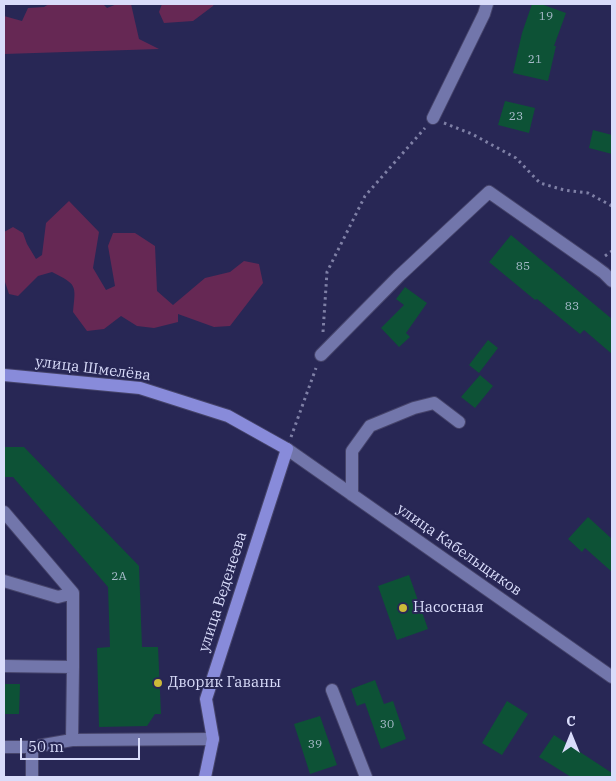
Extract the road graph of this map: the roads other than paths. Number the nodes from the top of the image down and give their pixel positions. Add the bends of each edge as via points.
1 (487, 4) edge
2 (433, 118) road end
3 (612, 281) edge
4 (321, 354) road end
5 (4, 375) edge
6 (459, 422) dead end
7 (287, 448) junction
8 (352, 495) junction
9 (4, 512) edge
10 (4, 581) edge
11 (73, 592) junction
12 (4, 666) edge
13 (73, 667) junction
14 (612, 677) edge
15 (332, 690) dead end
16 (213, 739) junction
17 (72, 740) junction
18 (4, 747) edge
19 (32, 747) junction
20 (32, 777) edge
21 (205, 777) edge
22 (366, 777) edge

1 - 2 street
3 - 4 street via 488,192
5 - 7 main road, улица Шмелёва via 140,388 228,416
6 - 8 street via 434,403 370,426 352,451
7 - 8 street, улица Кабельщиков
7 - 16 main road, улица Веденеева via 206,699
8 - 14 street, улица Кабельщиков
9 - 11 street
10 - 11 street via 58,597
11 - 13 street
12 - 13 street
13 - 17 street
15 - 22 street
16 - 17 street
16 - 21 main road, улица Веденеева
17 - 19 street
18 - 19 street
19 - 20 street

